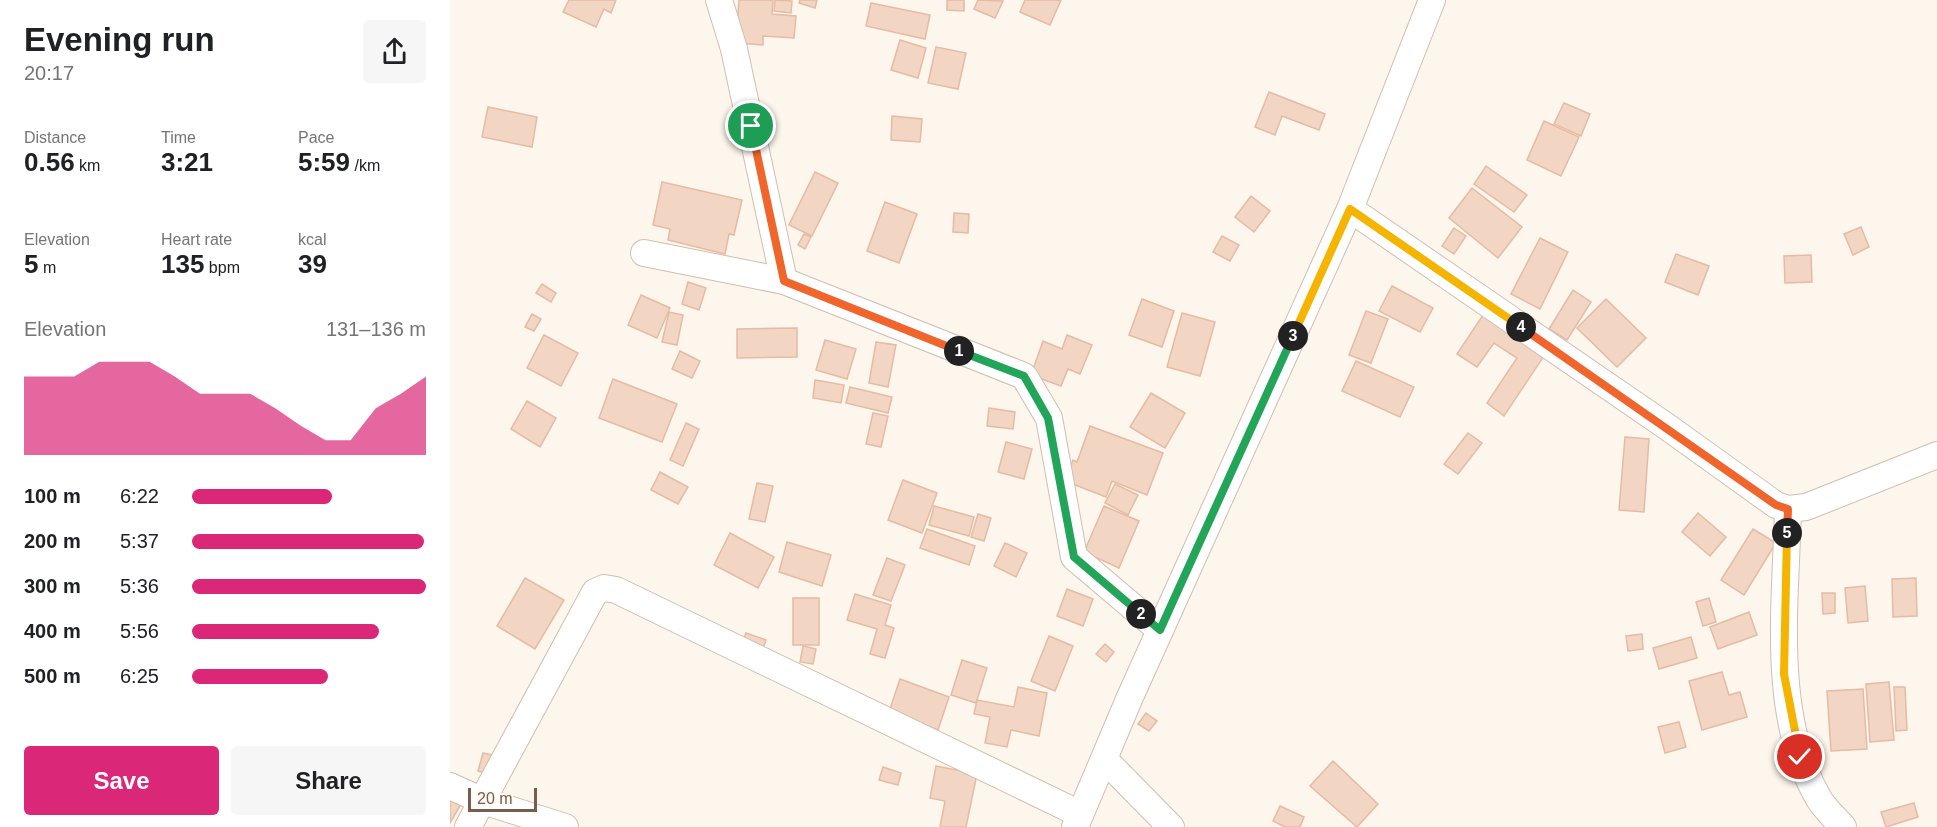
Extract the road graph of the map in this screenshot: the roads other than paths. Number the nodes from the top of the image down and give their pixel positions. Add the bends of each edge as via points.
1 (719, 0) edge
2 (1431, 0) edge
3 (1350, 209) junction
4 (644, 253) dead end
5 (784, 281) junction
6 (1937, 455) edge
7 (1788, 509) junction
8 (1160, 630) junction
9 (1104, 760) junction
10 (450, 786) edge
11 (483, 801) junction
12 (1078, 820) edge
13 (468, 827) edge
14 (565, 827) edge
15 (1172, 827) edge
16 (1843, 827) edge

1 - 5 street via 734,49
2 - 3 street
3 - 7 street via 1776,505
3 - 8 street
4 - 5 street
5 - 8 street via 1024,376 1048,418 1074,557
6 - 7 street via 1806,507
7 - 16 street via 1784,674 1800,757 1820,800
8 - 9 street
9 - 12 street
9 - 15 street
10 - 11 street
11 - 12 street via 596,592 604,588 616,590
11 - 13 street
11 - 14 street

